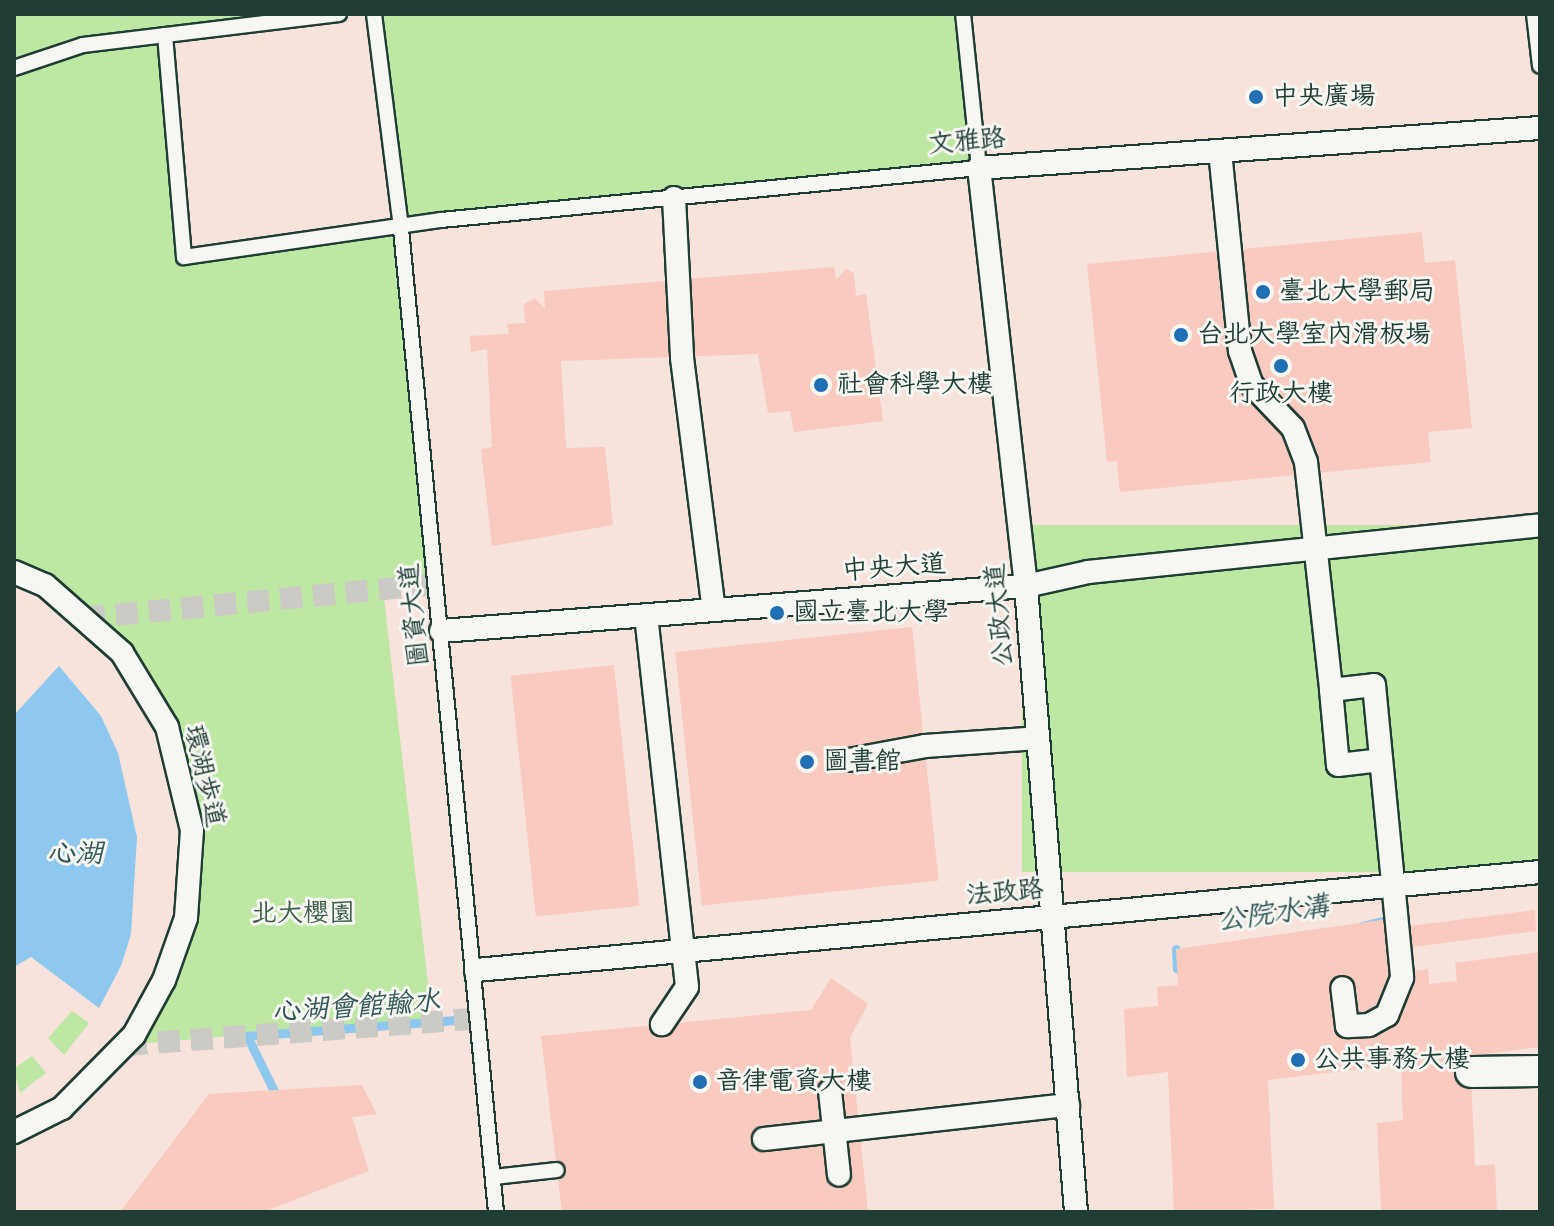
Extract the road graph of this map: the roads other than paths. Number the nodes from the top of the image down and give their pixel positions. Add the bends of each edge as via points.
1 (339, 14) edge
2 (374, 14) edge
3 (963, 14) edge
4 (1534, 14) edge
5 (165, 35) junction
6 (1540, 66) edge
7 (14, 68) edge
8 (1540, 128) edge
9 (1220, 151) junction
10 (979, 168) junction
11 (674, 198) junction
12 (401, 229) junction
13 (1540, 525) edge
14 (1318, 549) junction
15 (14, 572) edge
16 (1026, 586) junction
17 (714, 610) junction
18 (646, 615) junction
19 (441, 631) junction
20 (1331, 690) junction
21 (1038, 738) junction
22 (849, 760) dead end
23 (1381, 760) junction
24 (1540, 872) edge
25 (1393, 886) junction
26 (1052, 917) junction
27 (680, 952) junction
28 (476, 970) junction
29 (1342, 988) dead end
30 (662, 1024) dead end
31 (1540, 1071) edge
32 (1471, 1072) dead end
33 (830, 1091) dead end
34 (1068, 1105) junction
35 (834, 1130) junction
36 (14, 1132) edge
37 (764, 1139) dead end
38 (557, 1170) dead end
39 (839, 1175) dead end
40 (494, 1177) junction
41 (496, 1212) edge
42 (1076, 1212) edge

1 - 5 lane
2 - 12 lane, 圖資大道
3 - 10 lane, 公政大道
4 - 6 lane
5 - 7 lane via 83,45
5 - 12 lane, 文雅路 via 184,257
8 - 9 street, 文雅路
9 - 10 street, 文雅路
9 - 14 street via 1240,351 1252,385 1300,441
10 - 11 lane, 文雅路
10 - 16 street, 公政大道
11 - 12 lane, 文雅路 via 441,220
11 - 17 street via 682,358
12 - 19 lane, 圖資大道
13 - 14 street, 中央大道
14 - 16 street, 中央大道 via 1088,572
14 - 20 street
15 - 36 street, 環湖歩道 via 45,585 122,653 167,727 192,830 186,918 164,980 134,1035 62,1108
16 - 17 street, 中央大道
16 - 21 street, 公政大道
17 - 18 street, 中央大道
18 - 19 street, 中央大道
18 - 27 street
19 - 28 lane, 圖資大道
20 - 23 street via 1338,765
20 - 23 street via 1374,685
21 - 22 street via 925,746
21 - 26 street, 公政大道
23 - 25 street
24 - 25 street, 法政路
25 - 26 street, 法政路
25 - 29 street via 1402,978 1398,997 1387,1015 1369,1025 1347,1026
26 - 27 street, 法政路
26 - 34 street, 公政大道
27 - 28 street, 法政路
27 - 30 street via 687,987
28 - 40 lane, 圖資大道
31 - 32 street
33 - 35 street
34 - 35 street
34 - 42 street, 公政大道
35 - 37 street
35 - 39 street
38 - 40 lane
40 - 41 lane, 圖資大道

